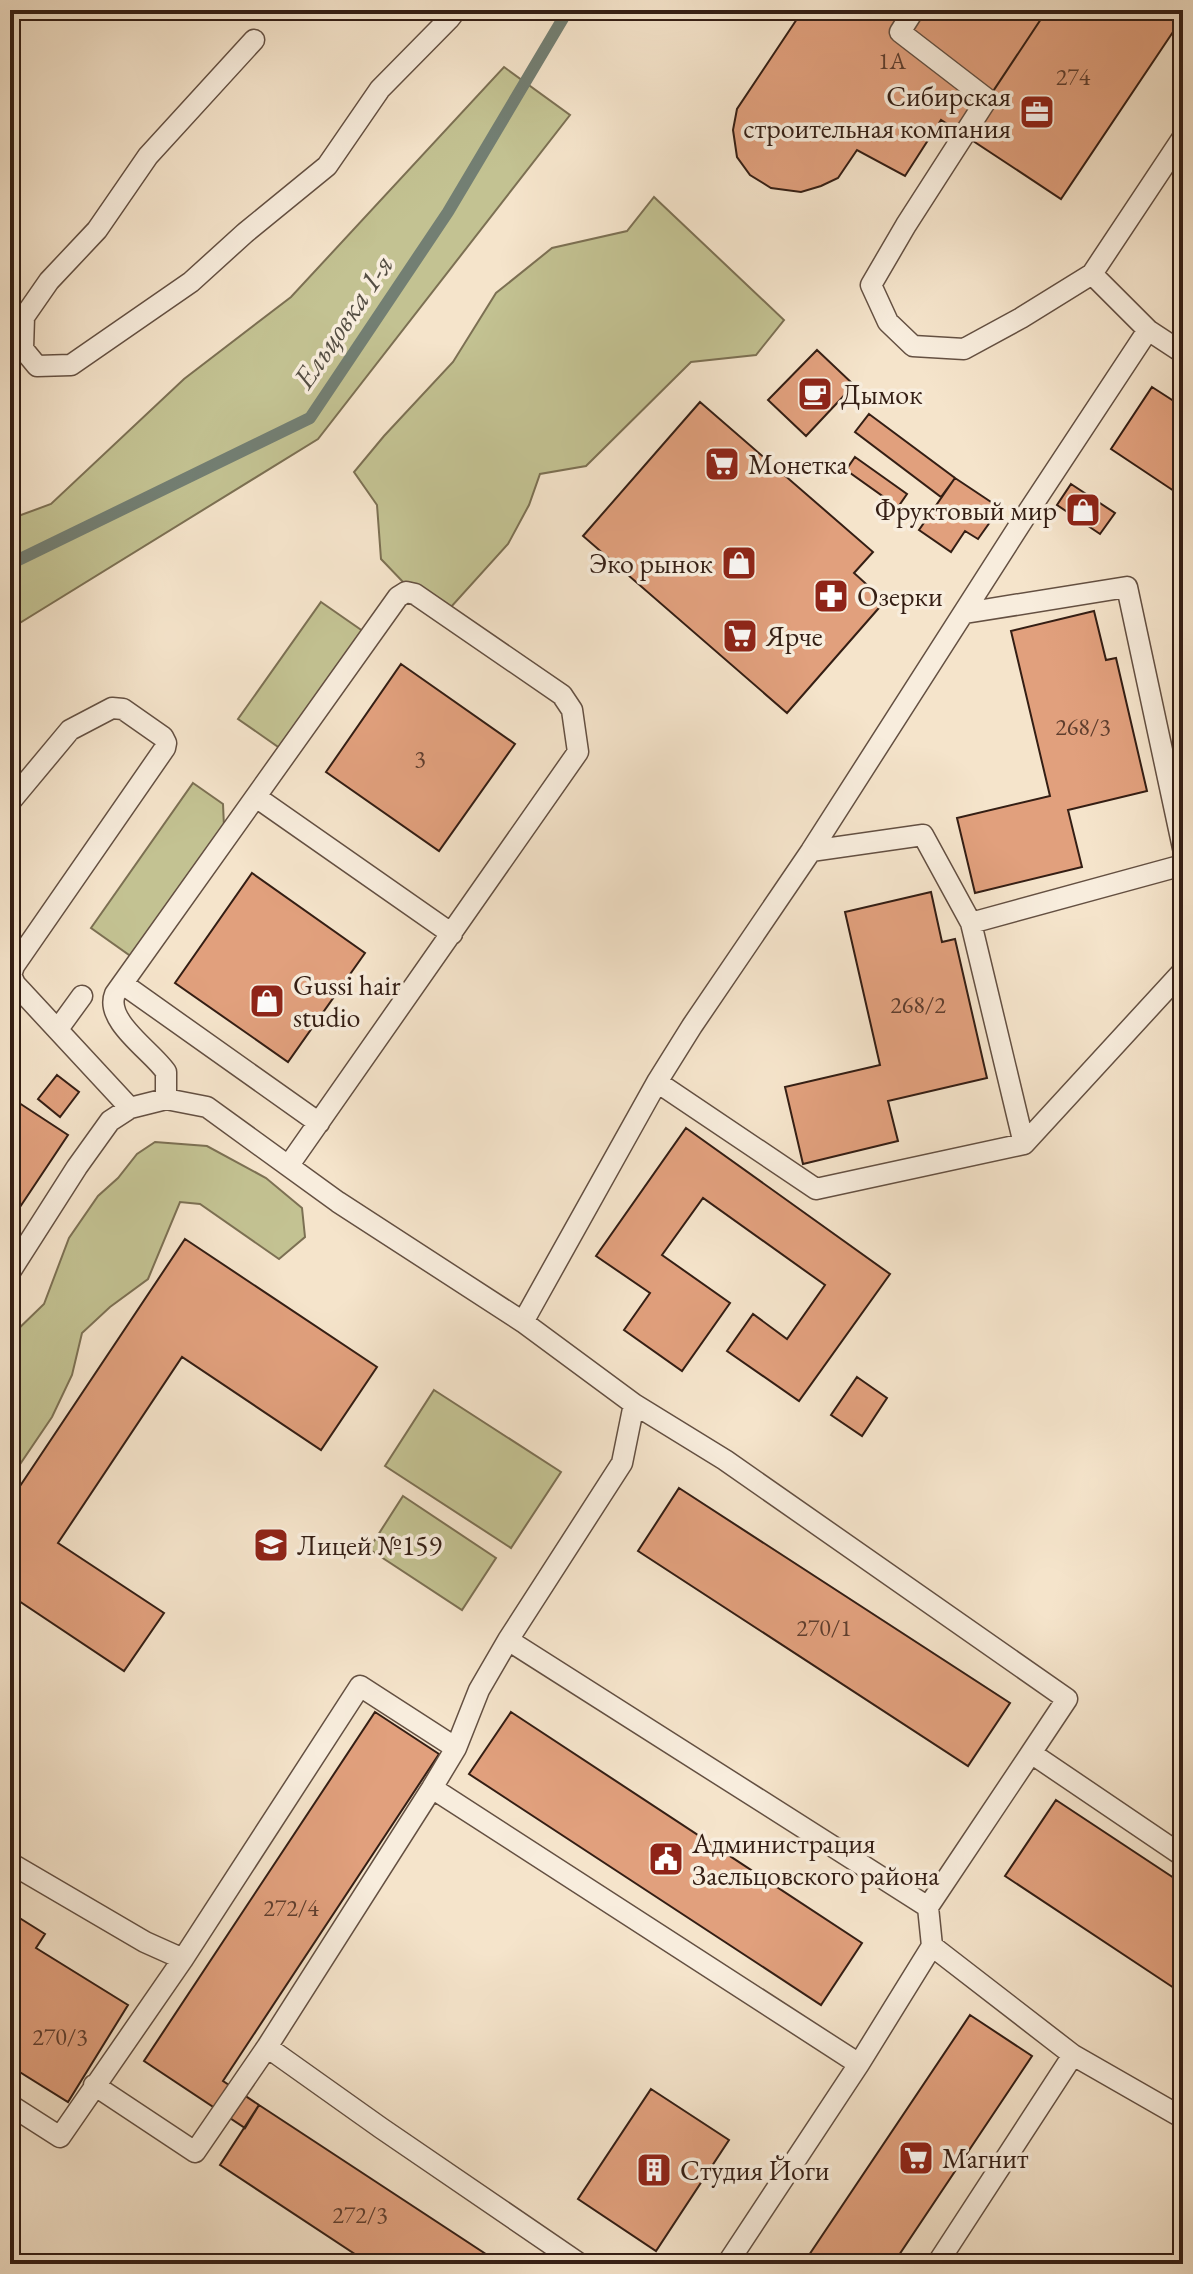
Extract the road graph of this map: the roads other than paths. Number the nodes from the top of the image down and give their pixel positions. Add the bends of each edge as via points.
1 (456, 10) edge
2 (914, 10) edge
3 (254, 40) dead end
4 (1183, 137) edge
5 (1092, 274) junction
6 (1148, 330) junction
7 (1183, 353) edge
8 (965, 613) junction
9 (256, 797) junction
10 (10, 802) edge
11 (1183, 848) edge
12 (811, 851) junction
13 (1183, 865) edge
14 (971, 923) junction
15 (452, 934) junction
16 (1183, 971) edge
17 (123, 984) junction
18 (82, 996) dead end
19 (58, 1029) junction
20 (657, 1082) junction
21 (166, 1099) junction
22 (130, 1108) junction
23 (319, 1123) junction
24 (1024, 1144) junction
25 (289, 1165) junction
26 (17, 1247) edge
27 (10, 1272) edge
28 (523, 1322) junction
29 (634, 1404) junction
30 (508, 1640) junction
31 (456, 1748) junction
32 (1031, 1753) junction
33 (432, 1788) junction
34 (1183, 1856) edge
35 (10, 1863) edge
36 (928, 1907) junction
37 (932, 1946) junction
38 (183, 1959) junction
39 (267, 2047) junction
40 (1073, 2055) junction
41 (859, 2064) junction
42 (94, 2085) junction
43 (10, 2105) edge
44 (1183, 2118) edge
45 (580, 2264) edge
46 (727, 2264) edge
47 (937, 2264) edge

1 - 3 lane via 380,89 327,166 191,282 71,365 37,366 23,349 24,317 97,230 148,156
2 - 5 lane via 900,32 987,99 871,285 888,322 913,346 964,349
4 - 5 lane
5 - 6 lane
6 - 7 lane
6 - 8 lane
8 - 11 lane via 1127,587
8 - 12 lane
9 - 15 lane
9 - 15 lane via 406,592 562,695 572,710 578,752
9 - 17 lane
10 - 19 lane via 70,730 112,708 123,709 166,743 14,966 15,984
12 - 14 lane via 923,835
12 - 20 lane
13 - 14 lane
14 - 24 lane
15 - 23 lane
16 - 24 lane
17 - 21 lane via 112,1002 114,1009 134,1040 166,1072
17 - 23 lane
18 - 19 lane
19 - 22 lane
20 - 24 lane via 816,1189
20 - 28 lane
21 - 22 lane
21 - 25 lane via 207,1107
22 - 26 lane via 110,1121
23 - 25 lane
25 - 28 lane
26 - 27 lane
28 - 29 lane
29 - 30 lane via 622,1463
29 - 32 lane via 725,1460 1067,1699
30 - 31 lane via 479,1690
30 - 36 lane
31 - 33 lane
31 - 38 lane via 360,1686
32 - 34 lane
32 - 36 lane
33 - 39 lane
33 - 41 lane
35 - 38 lane
36 - 37 lane
37 - 40 lane
37 - 41 lane
38 - 42 lane
39 - 42 lane via 195,2152
39 - 45 lane
40 - 44 lane
40 - 47 lane
41 - 46 lane
42 - 43 lane via 60,2137

